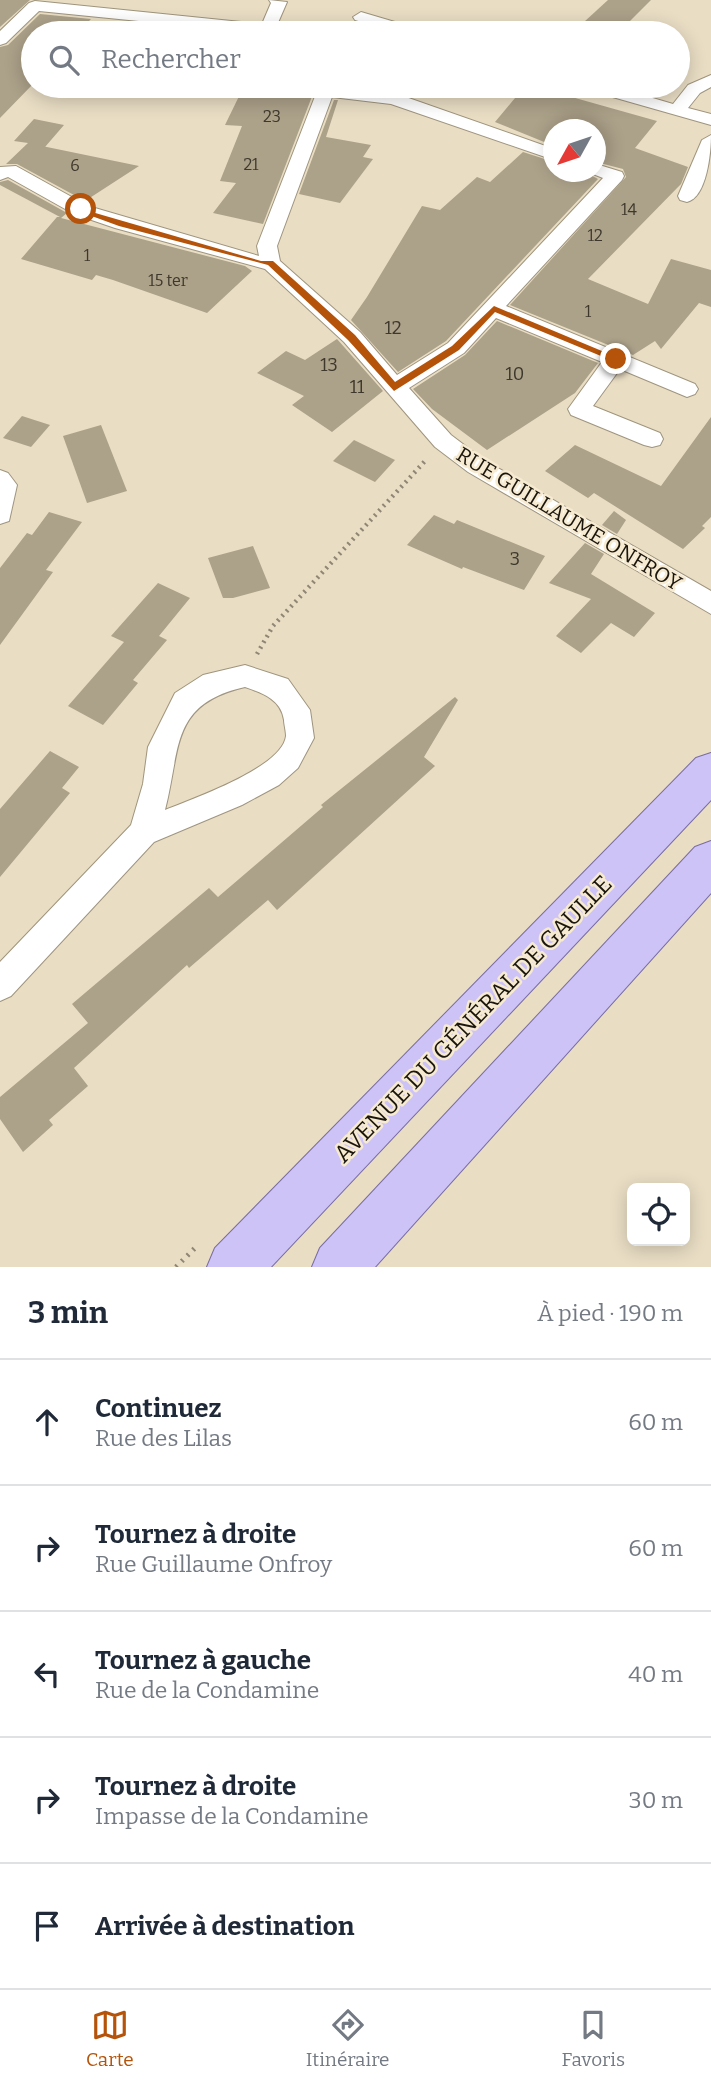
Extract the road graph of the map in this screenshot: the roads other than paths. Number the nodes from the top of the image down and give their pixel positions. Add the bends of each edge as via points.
1 (277, 0) edge
2 (368, 0) edge
3 (11, 1) edge
4 (35, 6) junction
5 (362, 17) junction
6 (187, 21) edge
7 (270, 21) edge
8 (360, 21) edge
9 (376, 21) edge
10 (0, 40) edge
11 (711, 80) edge
12 (690, 94) edge
13 (322, 98) edge
14 (388, 98) edge
15 (636, 98) edge
16 (687, 98) edge
17 (677, 110) junction
18 (711, 120) edge
19 (711, 140) edge
20 (543, 151) edge
21 (0, 174) edge
22 (606, 174) edge
23 (687, 197) dead end
24 (270, 263) junction
25 (494, 309) junction
26 (616, 359) junction
27 (394, 387) junction
28 (687, 389) dead end
29 (652, 439) dead end
30 (0, 479) edge
31 (0, 515) edge
32 (711, 604) edge
33 (711, 771) edge
34 (144, 832) junction
35 (711, 861) edge
36 (0, 985) edge
37 (234, 1267) edge
38 (339, 1267) edge

1 - 7 street
2 - 5 street
3 - 4 street
4 - 6 street
4 - 10 street
5 - 8 street
5 - 9 street
11 - 12 street
13 - 24 street via 267,246
14 - 20 street
15 - 17 street
16 - 17 street
17 - 18 street
19 - 23 street
21 - 24 street via 9,170 81,209 122,224
22 - 25 street via 615,177
24 - 27 street, RUE GUILLAUME ONFROY via 352,337
25 - 26 street
25 - 27 street via 456,348
26 - 28 street
26 - 29 street via 579,409
27 - 32 street, RUE GUILLAUME ONFROY via 443,441 477,466
30 - 31 street via 5,485
33 - 37 main road, AVENUE DU GÉNÉRAL DE GAULLE
34 - 34 street via 232,796 270,776 288,759 300,738 296,710 278,687 245,676 213,682 184,701 162,747
34 - 36 street
35 - 38 main road

